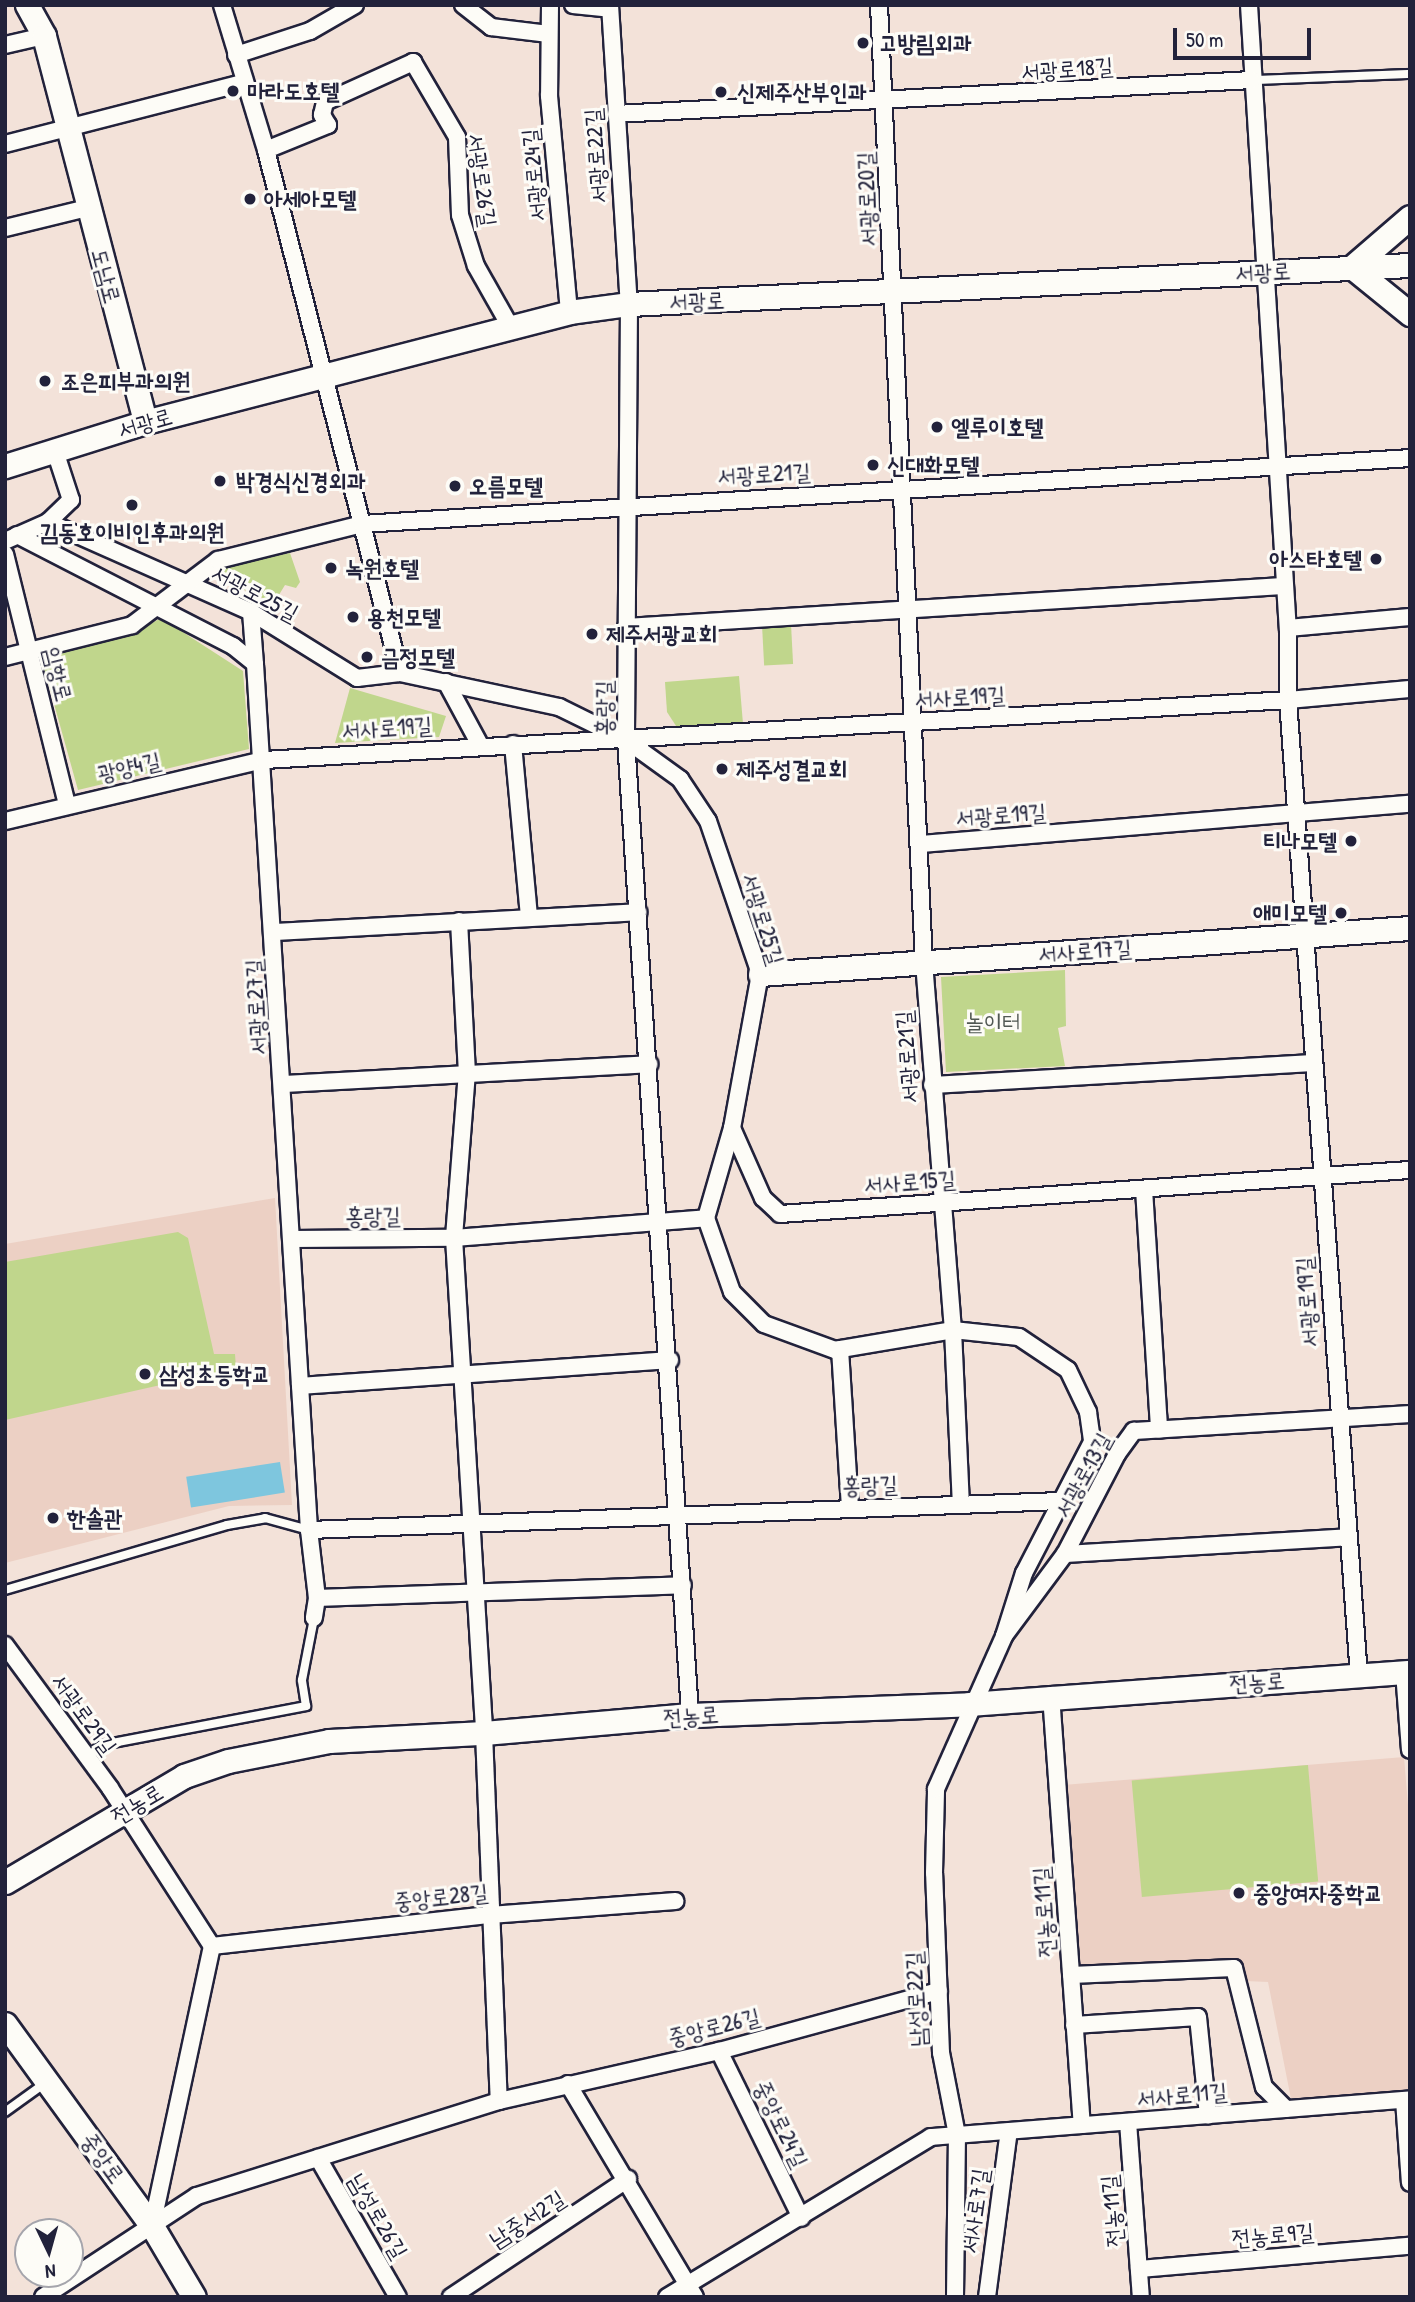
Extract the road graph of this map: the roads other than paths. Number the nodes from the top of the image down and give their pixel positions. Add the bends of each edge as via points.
1 (27, 5) edge
2 (222, 5) edge
3 (355, 5) edge
4 (463, 5) edge
5 (550, 5) edge
6 (573, 5) edge
7 (879, 5) edge
8 (1249, 5) edge
9 (610, 7) edge
10 (550, 34) junction
11 (44, 36) junction
12 (5, 45) edge
13 (236, 55) junction
14 (1410, 74) edge
15 (1251, 80) junction
16 (243, 83) junction
17 (886, 103) junction
18 (616, 114) junction
19 (67, 130) junction
20 (5, 144) edge
21 (266, 149) junction
22 (87, 208) junction
23 (1410, 217) edge
24 (5, 228) edge
25 (1410, 265) edge
26 (1352, 267) junction
27 (1263, 272) junction
28 (894, 293) junction
29 (629, 304) junction
30 (569, 312) junction
31 (1410, 314) edge
32 (510, 326) junction
33 (324, 375) junction
34 (145, 422) junction
35 (55, 451) junction
36 (1410, 458) edge
37 (5, 467) edge
38 (1275, 470) junction
39 (904, 489) junction
40 (626, 504) junction
41 (48, 522) junction
42 (362, 524) junction
43 (11, 538) edge
44 (5, 554) edge
45 (187, 583) junction
46 (1283, 586) junction
47 (156, 606) junction
48 (910, 607) junction
49 (251, 612) junction
50 (1410, 617) edge
51 (626, 628) junction
52 (1288, 628) junction
53 (29, 650) junction
54 (5, 657) edge
55 (255, 664) junction
56 (400, 673) junction
57 (446, 682) junction
58 (1410, 689) edge
59 (1289, 700) junction
60 (915, 722) junction
61 (626, 740) junction
62 (513, 744) junction
63 (480, 745) junction
64 (264, 760) junction
65 (67, 804) junction
66 (1410, 804) edge
67 (1296, 816) junction
68 (5, 821) edge
69 (920, 844) junction
70 (638, 912) junction
71 (529, 917) junction
72 (459, 921) junction
73 (1410, 929) edge
74 (274, 932) junction
75 (1304, 936) junction
76 (924, 962) junction
77 (760, 974) junction
78 (649, 1063) junction
79 (1313, 1063) junction
80 (467, 1072) junction
81 (283, 1084) junction
82 (932, 1085) junction
83 (732, 1128) junction
84 (1410, 1170) edge
85 (1321, 1177) junction
86 (1144, 1189) junction
87 (939, 1203) junction
88 (706, 1218) junction
89 (660, 1221) junction
90 (454, 1238) junction
91 (292, 1239) junction
92 (953, 1329) junction
93 (840, 1349) junction
94 (670, 1360) junction
95 (462, 1378) junction
96 (300, 1386) junction
97 (1410, 1414) edge
98 (1338, 1419) junction
99 (1159, 1430) junction
100 (1092, 1442) junction
101 (1116, 1454) junction
102 (1061, 1501) junction
103 (961, 1504) junction
104 (850, 1508) junction
105 (680, 1516) junction
106 (470, 1524) junction
107 (309, 1530) junction
108 (1348, 1537) junction
109 (1065, 1554) junction
110 (683, 1585) junction
111 (5, 1590) edge
112 (474, 1592) junction
113 (317, 1598) junction
114 (314, 1618) joint
115 (1004, 1636) junction
116 (5, 1645) edge
117 (1407, 1672) edge
118 (1360, 1675) junction
119 (1051, 1695) junction
120 (970, 1704) junction
121 (690, 1715) junction
122 (484, 1733) junction
123 (1410, 1750) edge
124 (87, 1757) junction
125 (124, 1812) junction
126 (5, 1882) edge
127 (675, 1901) dead end
128 (490, 1915) junction
129 (212, 1945) junction
130 (1071, 1975) junction
131 (939, 1991) junction
132 (5, 2024) edge
133 (1074, 2025) junction
134 (719, 2051) junction
135 (47, 2082) junction
136 (568, 2084) junction
137 (1407, 2100) edge
138 (499, 2101) junction
139 (1286, 2109) junction
140 (5, 2112) edge
141 (1208, 2115) junction
142 (1128, 2122) junction
143 (1082, 2125) junction
144 (1009, 2131) junction
145 (957, 2135) junction
146 (318, 2158) junction
147 (628, 2179) junction
148 (1410, 2183) edge
149 (801, 2218) junction
150 (152, 2226) junction
151 (1410, 2246) edge
152 (1139, 2269) junction
153 (691, 2291) edge
154 (43, 2297) edge
155 (194, 2297) edge
156 (398, 2297) edge
157 (451, 2297) edge
158 (667, 2297) edge
159 (954, 2297) edge
160 (986, 2297) edge
161 (1142, 2297) edge

1 - 11 street, 도남로
2 - 13 street
3 - 13 street via 310,30
4 - 10 street via 491,27
5 - 10 street, 서광로24길
6 - 9 street
7 - 17 street, 서광로20길
8 - 15 street
9 - 18 street, 서광로22길
10 - 30 street, 서광로24길 via 550,96
11 - 12 street
11 - 19 street, 도남로
13 - 16 street
14 - 15 lane
15 - 17 street, 서광로18길
15 - 27 street
16 - 19 street
16 - 21 street
17 - 18 street
17 - 28 street, 서광로20길
18 - 29 street, 서광로22길
19 - 20 street
19 - 22 street, 도남로
21 - 32 street, 서광로26길 via 328,125 322,115 325,102 413,62 457,137 460,215 476,265
21 - 33 street
22 - 24 street
22 - 34 street, 도남로
23 - 26 street
25 - 26 street, 서광로
26 - 27 street, 서광로
26 - 31 street
27 - 28 street, 서광로
27 - 38 street, 서광로19길
28 - 29 street, 서광로
28 - 39 street, 서광로21길
29 - 30 street, 서광로
29 - 40 street, 홍랑길
30 - 32 street, 서광로
32 - 33 street, 서광로
33 - 34 street, 서광로
33 - 42 street
34 - 35 street, 서광로
35 - 37 street, 서광로
35 - 41 street via 71,500
36 - 38 street
38 - 39 street
38 - 46 street, 서광로19길
39 - 40 street, 서광로21길
39 - 48 street, 서광로21길
40 - 42 street
40 - 51 street, 홍랑길
41 - 43 street
41 - 45 street, 서광로25길
42 - 45 street via 218,560
42 - 56 street
43 - 47 street
44 - 53 street, 임항로
45 - 47 street
45 - 49 street, 서광로25길
46 - 48 street
46 - 52 street, 서광로19길
47 - 53 street via 132,625
47 - 55 street via 233,646
48 - 51 street
48 - 60 street, 서광로21길
49 - 55 street, 서광로27길
49 - 56 street, 서광로25길 via 357,678
50 - 52 street
51 - 61 street, 홍랑길
52 - 59 street, 서광로19길
53 - 54 street
53 - 65 street, 임항로
55 - 64 street, 서광로27길
56 - 57 street, 서광로25길
57 - 61 street, 서광로25길 via 559,707
57 - 63 street
58 - 59 street, 서사로19길
59 - 60 street, 서사로19길
59 - 67 street, 서광로19길
60 - 61 street, 서사로19길
60 - 69 street, 서광로21길
61 - 62 street, 서사로19길
61 - 70 street, 홍랑길
61 - 77 street, 서광로25길 via 680,779 708,821
62 - 63 street, 서사로19길
62 - 71 street
63 - 64 street, 서사로19길
64 - 65 street, 광양4길
64 - 74 street, 서광로27길
65 - 68 street, 광양4길
66 - 67 street
67 - 69 street, 서광로19길
67 - 75 street, 서광로19길
69 - 76 street, 서광로21길
70 - 71 street
70 - 78 street, 홍랑길
71 - 72 street
72 - 74 street
72 - 80 street
73 - 75 street, 서사로17길
74 - 81 street, 서광로27길
75 - 76 street, 서사로17길
75 - 79 street, 서광로19길
76 - 77 street, 서사로17길
76 - 82 street, 서광로21길
77 - 83 street, 서광로25길
78 - 80 street
78 - 89 street, 홍랑길
79 - 82 street
79 - 85 street, 서광로19길
80 - 81 street
80 - 90 street
81 - 91 street, 서광로27길
82 - 87 street, 서광로21길
83 - 87 street, 서사로15길 via 763,1198 780,1214
83 - 88 street, 서광로25길
84 - 85 street, 서사로15길
85 - 86 street, 서사로15길
85 - 98 street, 서광로19길
86 - 87 street, 서사로15길
86 - 99 street
87 - 92 street, 서광로21길
88 - 89 street, 홍랑길
88 - 93 street via 732,1292 764,1324
89 - 90 street, 홍랑길
89 - 94 street, 홍랑길
90 - 91 street, 홍랑길
90 - 95 street
91 - 96 street, 서광로27길
92 - 93 street
92 - 100 street via 1019,1337 1068,1370 1088,1412
92 - 103 street, 서광로21길
93 - 104 street
94 - 95 street
94 - 105 street, 홍랑길
95 - 96 street
95 - 106 street
96 - 107 street, 서광로27길
97 - 98 street, 서광로13길
98 - 99 street, 서광로13길
98 - 108 street, 서광로19길
99 - 101 street, 서광로13길 via 1135,1431
100 - 101 street
100 - 102 street
101 - 109 street, 서광로13길
102 - 103 street, 홍랑길
102 - 115 street via 1024,1573
103 - 104 street, 홍랑길
104 - 105 street, 홍랑길
105 - 106 street
105 - 110 street, 홍랑길
106 - 107 street
106 - 112 street
107 - 111 lane via 265,1518 227,1525
107 - 113 street, 서광로27길
108 - 109 street
108 - 118 street, 서광로19길
109 - 115 street, 서광로13길
110 - 112 street
110 - 121 street, 홍랑길
112 - 113 street
112 - 122 street
113 - 114 street, 서광로27길
114 - 124 lane via 302,1680 306,1706 102,1745
115 - 120 street, 서광로13길
116 - 124 street, 서광로29길
117 - 118 street, 전농로
117 - 123 street
118 - 119 street, 전농로
119 - 120 street, 전농로
119 - 130 street, 전농로11길
120 - 121 street, 전농로
120 - 131 street, 남성로22길 via 936,1789
121 - 122 street, 전농로
122 - 125 street, 전농로 via 329,1741 228,1762 184,1776
122 - 128 street
124 - 125 street, 서광로29길
125 - 126 street, 전농로
125 - 129 street
127 - 128 street, 중앙로28길
128 - 129 street, 중앙로28길
128 - 138 street
129 - 150 street
130 - 133 street, 전농로11길
130 - 139 street via 1234,1968 1264,2087
131 - 134 street, 중앙로26길
131 - 145 street, 남성로22길 via 941,2053
132 - 135 street, 중앙로
133 - 141 street via 1198,2017
133 - 143 street, 전농로11길
134 - 136 street, 중앙로26길
134 - 149 street, 중앙로24길
135 - 140 lane
135 - 150 street, 중앙로
136 - 138 street, 중앙로26길
136 - 147 street
137 - 139 street, 서사로11길
137 - 148 street
138 - 146 street, 중앙로26길
139 - 141 street, 서사로11길
141 - 142 street, 서사로11길
142 - 143 street, 서사로11길
142 - 152 street, 전농11길
143 - 144 street, 서사로11길
144 - 145 street, 서사로11길
144 - 160 street, 서사로7길
145 - 149 street via 931,2137
145 - 159 street, 남성로22길
146 - 150 street, 중앙로26길 via 197,2196
146 - 156 street, 남성로26길
147 - 153 street
147 - 157 street, 남중서2길
149 - 153 street
150 - 154 street, 중앙로26길
150 - 155 street, 중앙로
151 - 152 street, 전농로9길
152 - 161 street, 전농11길
153 - 158 street

